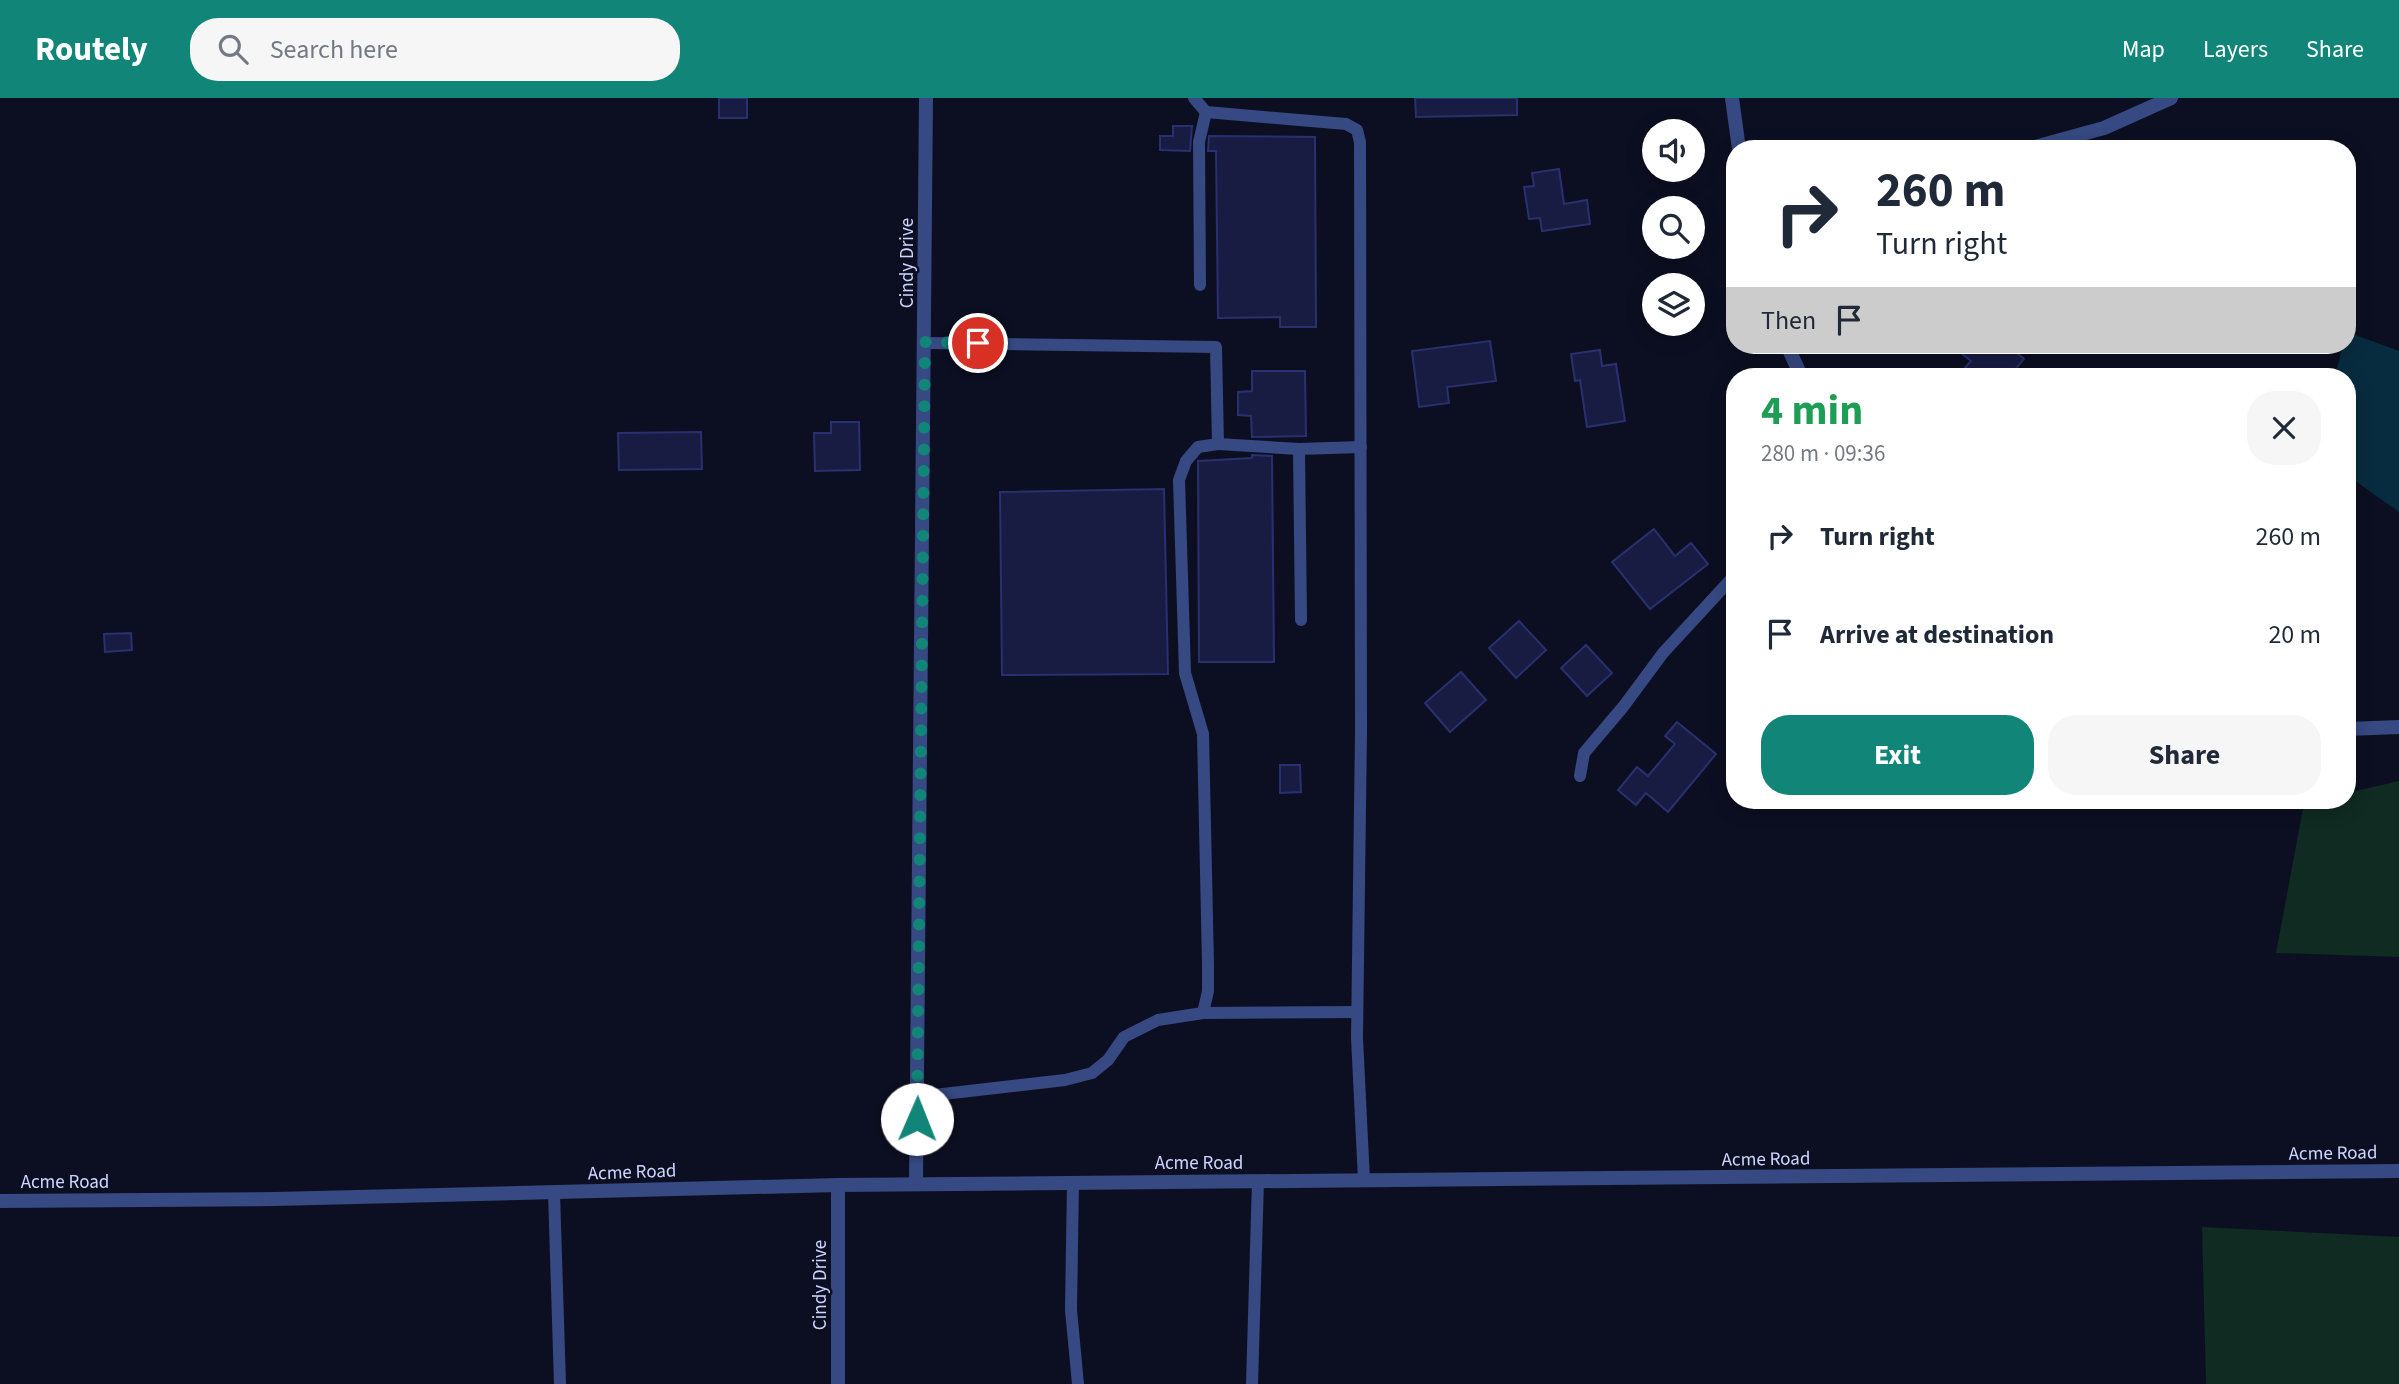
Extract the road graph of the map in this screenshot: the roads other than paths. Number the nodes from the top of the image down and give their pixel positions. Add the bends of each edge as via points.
1 (926, 98) edge
2 (1194, 98) edge
3 (1732, 98) edge
4 (2171, 98) edge
5 (1206, 112) junction
6 (1738, 140) edge
7 (2059, 140) edge
8 (1200, 285) dead end
9 (925, 342) junction
10 (1217, 444) junction
11 (1361, 447) junction
12 (1299, 449) junction
13 (1726, 585) edge
14 (1301, 621) dead end
15 (2399, 727) edge
16 (2356, 729) edge
17 (1580, 776) dead end
18 (1357, 1012) junction
19 (1203, 1013) junction
20 (917, 1097) junction
21 (2399, 1171) edge
22 (1364, 1180) junction
23 (1258, 1181) junction
24 (1073, 1182) junction
25 (916, 1184) junction
26 (838, 1185) junction
27 (554, 1193) junction
28 (0, 1201) edge
29 (560, 1384) edge
30 (838, 1384) edge
31 (1078, 1384) edge
32 (1252, 1384) edge

1 - 9 street, Cindy Drive
2 - 5 lane
3 - 6 street
4 - 7 street via 2104,128
5 - 8 lane via 1199,142
5 - 11 lane via 1346,124 1357,130
9 - 10 lane via 1216,347
9 - 20 street, Cindy Drive
10 - 12 lane
10 - 19 lane via 1198,447 1179,480 1185,673 1204,747 1208,991
11 - 12 lane
11 - 18 lane
12 - 14 lane
13 - 17 lane via 1663,653 1584,753
15 - 16 street
18 - 19 lane
18 - 22 lane
19 - 20 lane via 1158,1020 1124,1037 1092,1073
20 - 25 street, Cindy Drive
21 - 22 street, Acme Road
22 - 23 street, Acme Road
23 - 24 street, Acme Road
23 - 32 lane
24 - 25 street, Acme Road
24 - 31 lane via 1071,1310
25 - 26 street, Acme Road
26 - 27 street, Acme Road
26 - 30 street, Cindy Drive
27 - 28 street, Acme Road
27 - 29 lane

